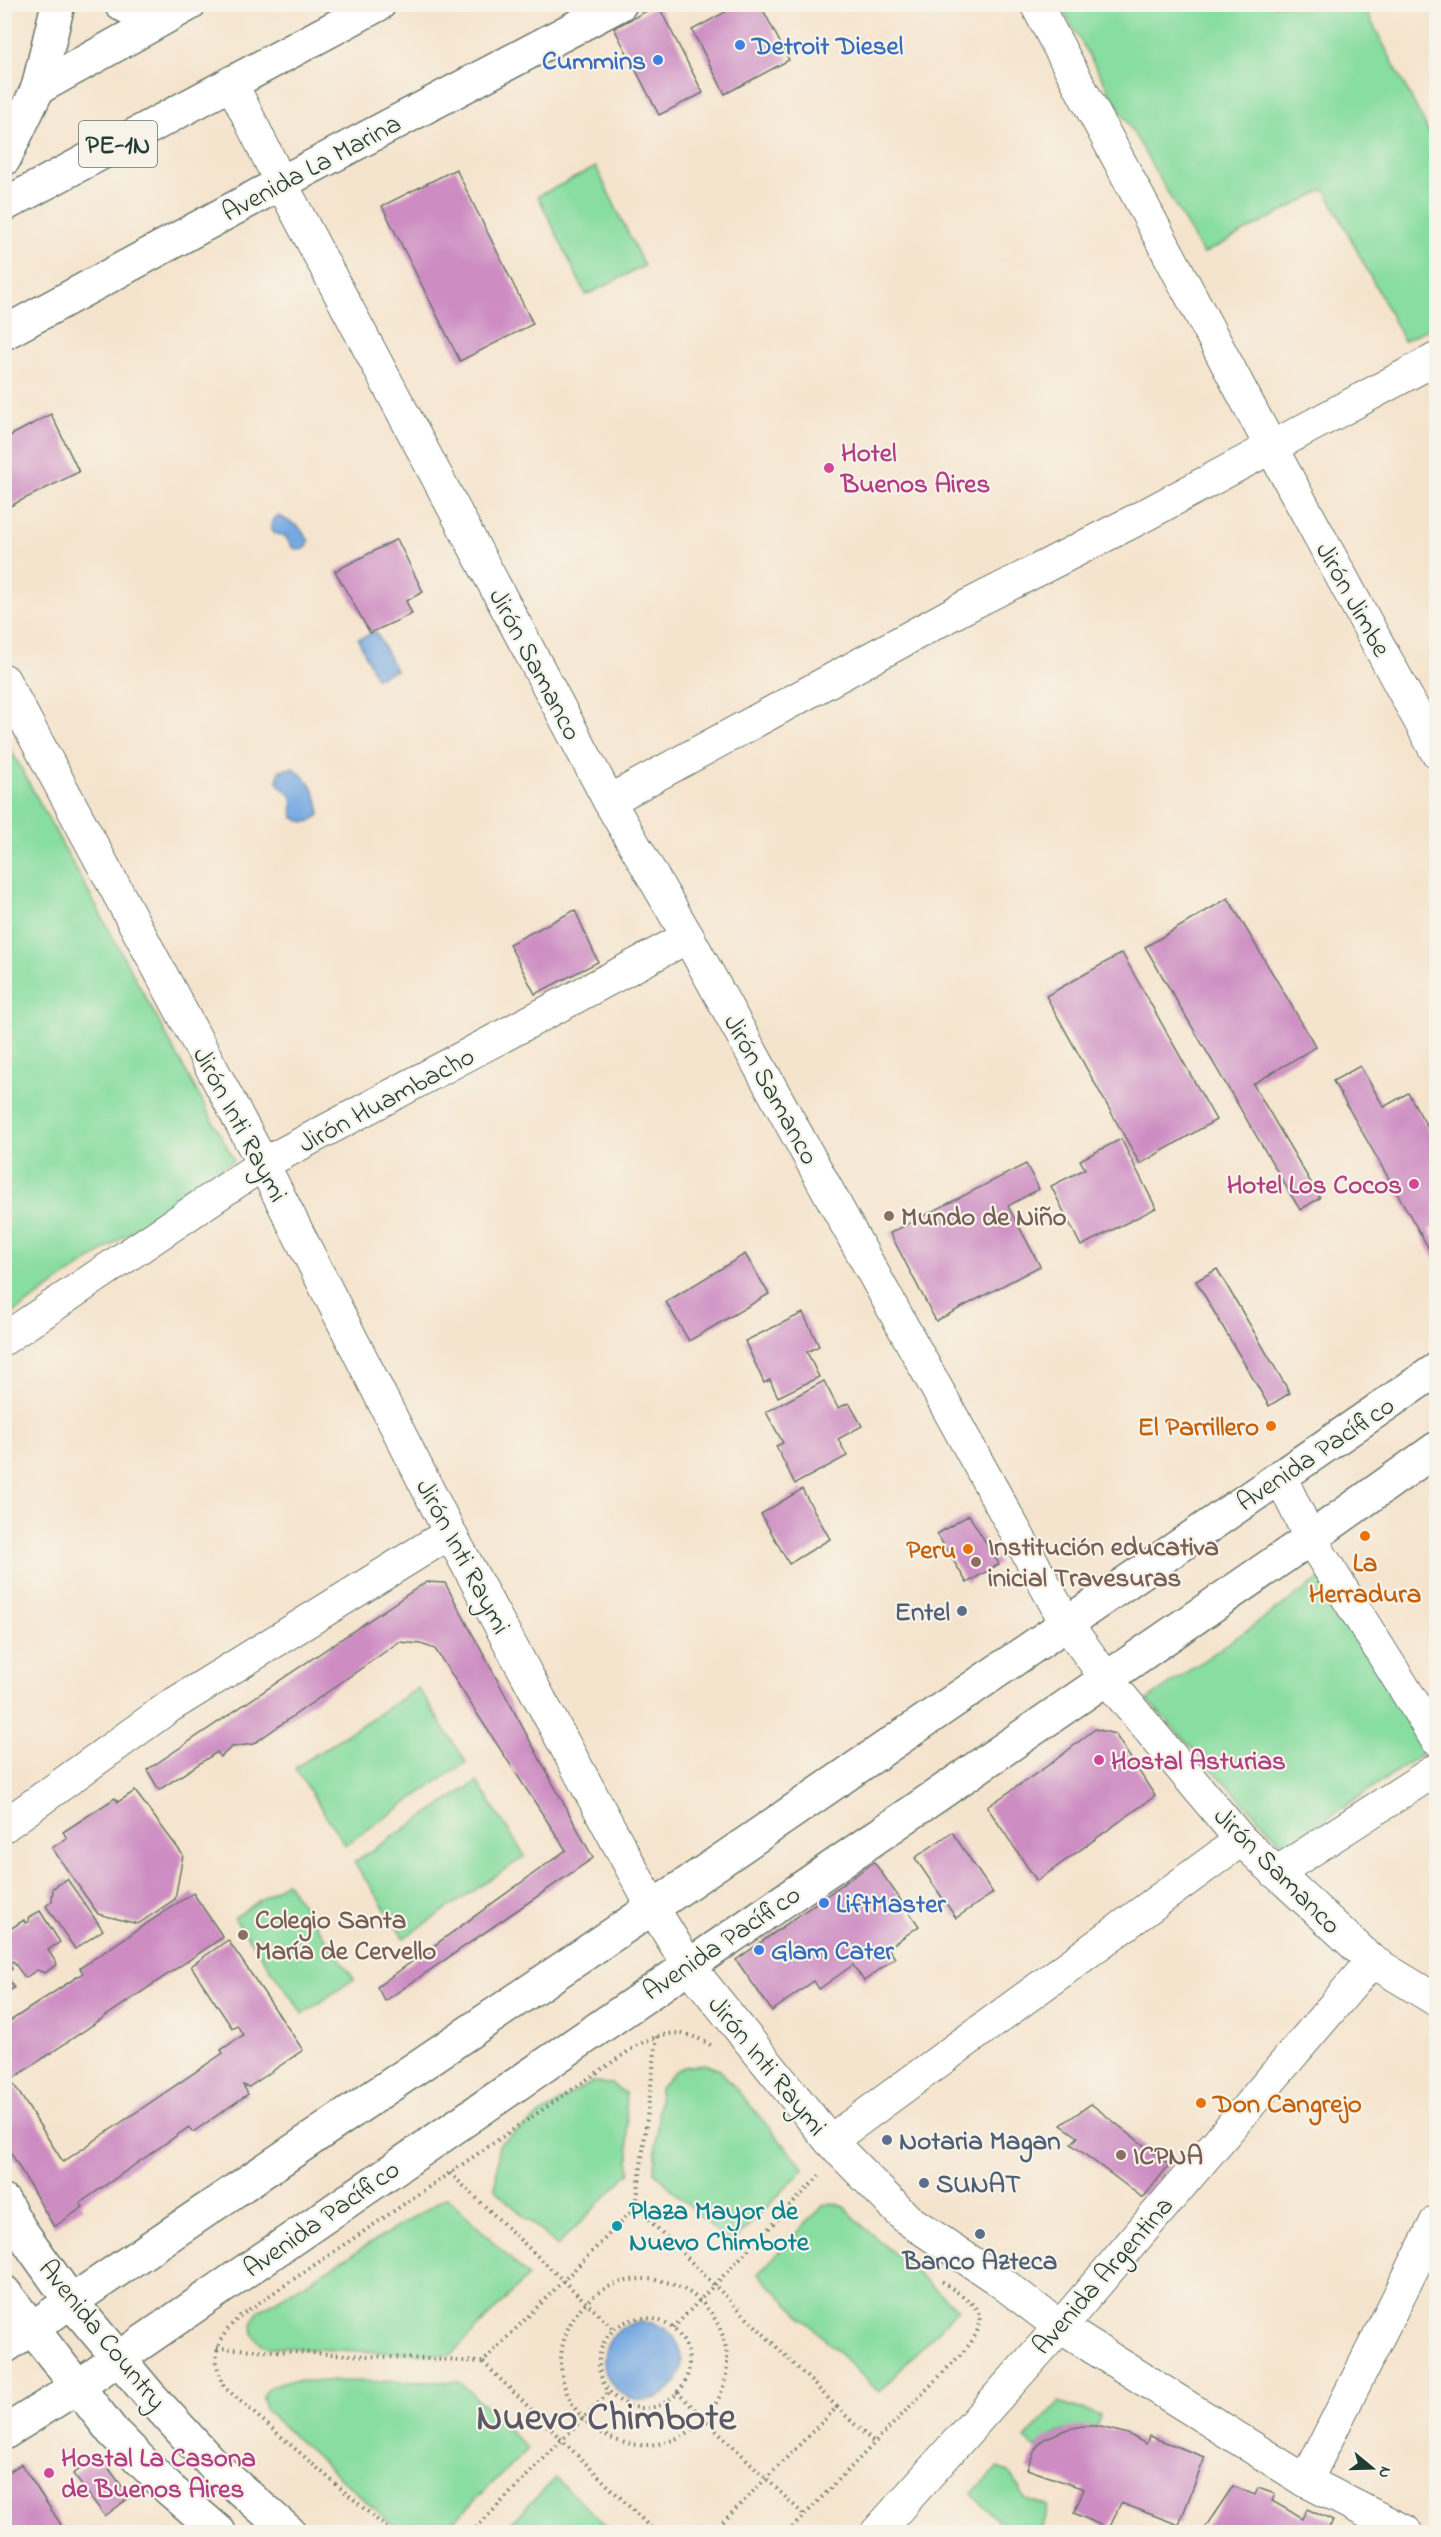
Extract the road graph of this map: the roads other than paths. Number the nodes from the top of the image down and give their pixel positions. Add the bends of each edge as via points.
1 (58, 4) edge
2 (121, 4) edge
3 (189, 4) edge
4 (379, 4) edge
5 (620, 4) edge
6 (1036, 4) edge
7 (156, 21) junction
8 (231, 82) junction
9 (38, 88) junction
10 (4, 104) edge
11 (4, 159) edge
12 (280, 183) junction
13 (4, 205) edge
14 (4, 333) edge
15 (1437, 359) edge
16 (1271, 447) junction
17 (4, 680) edge
18 (1437, 750) edge
19 (609, 801) junction
20 (688, 938) junction
21 (263, 1164) junction
22 (4, 1339) edge
23 (1437, 1370) edge
24 (1437, 1449) edge
25 (1280, 1476) junction
26 (450, 1533) junction
27 (1310, 1539) junction
28 (1066, 1623) junction
29 (1106, 1678) junction
30 (1437, 1738) edge
31 (1437, 1770) edge
32 (4, 1826) edge
33 (1241, 1840) junction
34 (1276, 1873) junction
35 (653, 1908) junction
36 (1372, 1961) junction
37 (687, 1965) junction
38 (1437, 2000) edge
39 (823, 2152) junction
40 (4, 2202) edge
41 (1437, 2222) edge
42 (4, 2292) edge
43 (72, 2302) junction
44 (1060, 2326) junction
45 (33, 2329) junction
46 (4, 2347) edge
47 (118, 2358) junction
48 (76, 2387) junction
49 (4, 2433) edge
50 (1306, 2481) junction
51 (219, 2532) edge
52 (289, 2532) edge
53 (876, 2532) edge
54 (1406, 2532) edge

1 - 9 main road
2 - 7 main road
3 - 7 main road
4 - 8 main road, PE-1N
5 - 12 main road, Avenida La Marina
6 - 16 street, Jirón Jimbe
7 - 9 main road
8 - 12 street, Jirón Samanco
8 - 13 main road, PE-1N
9 - 10 main road
9 - 11 main road
12 - 14 main road, Avenida La Marina
12 - 19 street, Jirón Samanco
15 - 16 street
16 - 18 street, Jirón Jimbe
16 - 19 street via 963,608
17 - 21 street, Jirón Inti Raymi
19 - 20 street, Jirón Samanco
20 - 21 street, Jirón Huambacho
20 - 28 street, Jirón Samanco
21 - 22 street, Jirón Huambacho
21 - 26 street, Jirón Inti Raymi
23 - 25 main road, Avenida Pacífico
24 - 27 main road, Avenida Pacífico
25 - 27 street
25 - 28 main road, Avenida Pacífico
26 - 32 street via 169,1707
26 - 35 street, Jirón Inti Raymi
27 - 29 main road, Avenida Pacífico
27 - 30 street
28 - 29 street, Jirón Samanco
28 - 35 main road, Avenida Pacífico
29 - 33 street, Jirón Samanco
29 - 37 main road, Avenida Pacífico
31 - 34 street
33 - 34 street, Jirón Samanco
33 - 39 street
34 - 36 street, Jirón Samanco
35 - 37 street, Jirón Inti Raymi
35 - 43 main road, Avenida Pacífico
36 - 38 street, Jirón Samanco
36 - 44 street, Avenida Argentina
37 - 39 street, Jirón Inti Raymi
37 - 47 main road, Avenida Pacífico
39 - 44 street, Jirón Inti Raymi via 907,2219 997,2278
40 - 43 main road, Avenida Country
41 - 50 street
42 - 45 main road, Avenida Country
43 - 45 main road, Avenida Pacífico
43 - 47 main road, Avenida Country
44 - 50 street, Jirón Inti Raymi
44 - 53 street, Avenida Argentina
45 - 46 main road, Avenida Pacífico
45 - 48 main road, Avenida Country
47 - 48 main road, Avenida Pacífico
47 - 52 main road, Avenida Country via 215,2467
48 - 49 main road, Avenida Pacífico
48 - 51 main road, Avenida Country via 121,2441
50 - 54 street, Jirón Inti Raymi

